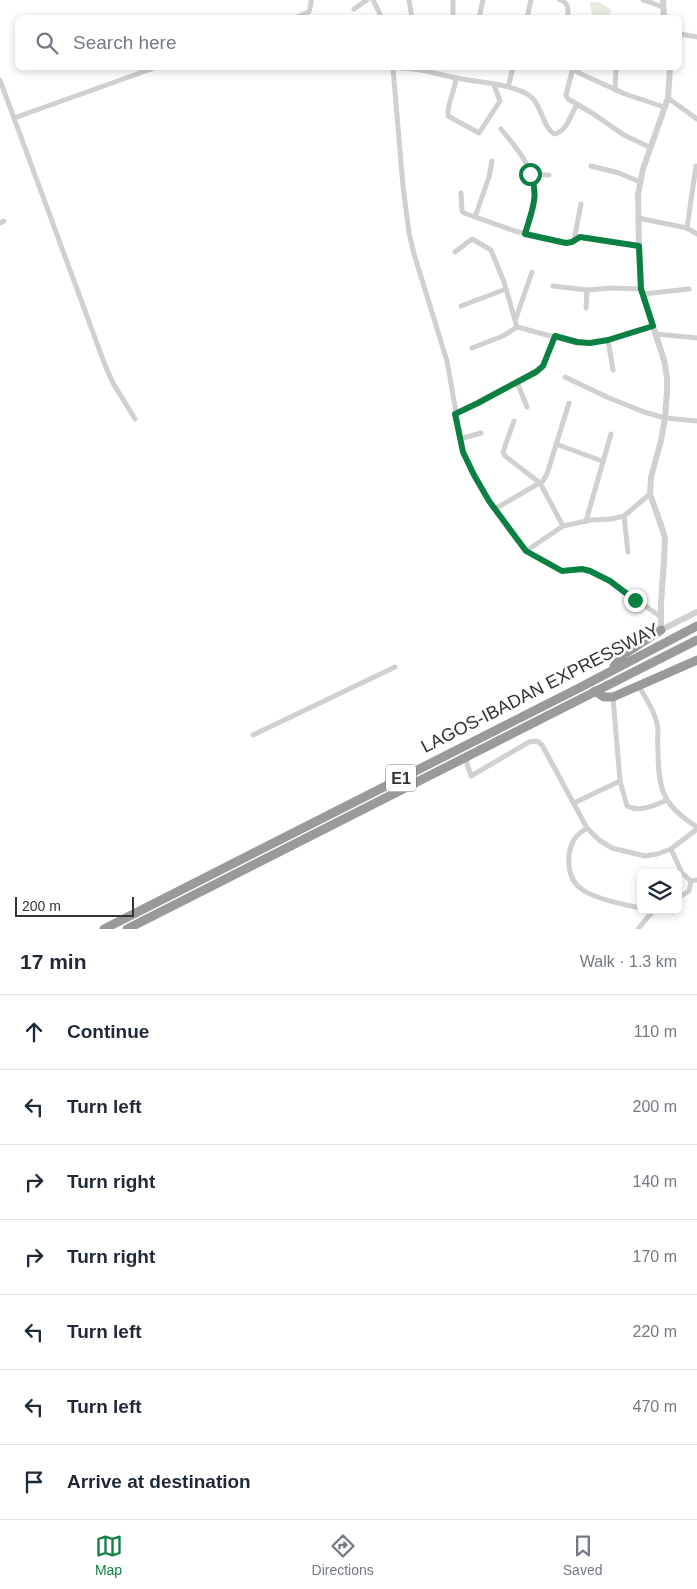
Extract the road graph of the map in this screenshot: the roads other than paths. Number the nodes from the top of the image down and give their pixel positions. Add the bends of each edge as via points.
1 (311, 0) edge
2 (367, 0) edge
3 (373, 0) edge
4 (409, 0) edge
5 (453, 0) edge
6 (483, 0) edge
7 (531, 0) edge
8 (560, 0) edge
9 (643, 0) edge
10 (663, 3) edge
11 (354, 9) dead end
12 (302, 15) edge
13 (380, 15) edge
14 (412, 15) edge
15 (453, 15) edge
16 (480, 15) edge
17 (528, 15) edge
18 (568, 15) edge
19 (682, 34) edge
20 (697, 38) edge
21 (148, 70) edge
22 (393, 70) edge
23 (426, 70) edge
24 (512, 70) edge
25 (573, 70) edge
26 (575, 70) edge
27 (616, 70) edge
28 (670, 70) edge
29 (456, 78) junction
30 (0, 80) edge
31 (494, 85) junction
32 (508, 87) junction
33 (615, 90) junction
34 (668, 98) junction
35 (577, 104) junction
36 (664, 107) junction
37 (14, 118) junction
38 (697, 119) edge
39 (501, 129) dead end
40 (649, 147) junction
41 (492, 161) dead end
42 (591, 166) dead end
43 (696, 166) edge
44 (530, 174) junction
45 (550, 175) dead end
46 (640, 182) junction
47 (461, 193) dead end
48 (582, 204) dead end
49 (475, 217) junction
50 (638, 218) junction
51 (687, 228) junction
52 (525, 234) junction
53 (697, 234) edge
54 (574, 240) junction
55 (639, 246) junction
56 (455, 252) dead end
57 (532, 272) dead end
58 (553, 286) dead end
59 (506, 289) junction
60 (689, 289) dead end
61 (587, 290) junction
62 (642, 292) junction
63 (461, 306) dead end
64 (586, 308) dead end
65 (516, 319) junction
66 (653, 326) junction
67 (517, 327) junction
68 (656, 334) junction
69 (555, 336) junction
70 (697, 338) edge
71 (608, 340) junction
72 (472, 348) dead end
73 (613, 370) dead end
74 (565, 377) dead end
75 (516, 382) junction
76 (569, 403) dead end
77 (527, 407) dead end
78 (455, 414) junction
79 (665, 418) junction
80 (136, 419) dead end
81 (514, 421) dead end
82 (697, 422) edge
83 (481, 433) dead end
84 (610, 434) dead end
85 (460, 439) junction
86 (556, 444) junction
87 (602, 461) junction
88 (540, 483) junction
89 (650, 494) junction
90 (495, 509) junction
91 (624, 516) junction
92 (586, 521) junction
93 (563, 526) junction
94 (526, 551) junction
95 (628, 552) dead end
96 (697, 612) edge
97 (661, 617) junction
98 (697, 626) edge
99 (662, 630) junction
100 (697, 640) edge
101 (697, 660) edge
102 (395, 667) dead end
103 (611, 670) junction
104 (639, 686) junction
105 (595, 691) junction
106 (613, 697) junction
107 (253, 735) dead end
108 (465, 757) junction
109 (620, 781) junction
110 (667, 800) junction
111 (574, 803) junction
112 (587, 828) junction
113 (697, 828) edge
114 (671, 849) junction
115 (694, 881) edge
116 (682, 895) edge
117 (637, 907) edge
118 (651, 914) edge
119 (641, 928) edge
120 (104, 929) edge
121 (127, 929) edge

1 - 12 street via 309,12
2 - 11 street
3 - 13 street
4 - 14 street
5 - 15 street
6 - 16 street
7 - 17 street
8 - 18 street via 568,6
9 - 10 street
19 - 20 street
21 - 37 street
22 - 78 street via 410,233 447,362
23 - 29 street
24 - 32 street
25 - 35 street via 566,97
26 - 33 street
27 - 33 street
28 - 34 street
29 - 31 street
29 - 31 street via 448,116 479,133 500,101
30 - 37 street
31 - 32 street
32 - 35 street via 532,97 554,134 563,130
33 - 36 street
34 - 36 street
34 - 38 street
35 - 40 street via 624,135
36 - 40 street
37 - 80 street via 105,365
39 - 44 street
40 - 46 street
41 - 49 street
42 - 46 street
43 - 51 street
44 - 45 street
44 - 52 street via 536,191
46 - 50 street
47 - 49 street via 462,211
48 - 54 street
49 - 52 street
50 - 51 street
50 - 55 street
51 - 53 street
52 - 54 street via 566,243
54 - 55 street via 580,237
55 - 62 street
56 - 59 street via 472,239 491,250
57 - 65 street
58 - 61 street
59 - 63 street
59 - 65 street
60 - 62 street
61 - 62 street via 611,288
61 - 64 street
62 - 66 street
65 - 67 street
66 - 68 street
66 - 71 street
67 - 69 street
67 - 72 street
68 - 70 street
68 - 79 street via 667,378
69 - 71 street via 590,343
69 - 75 street via 543,366
71 - 73 street
74 - 79 street via 606,397
75 - 77 street
75 - 78 street
76 - 86 street
78 - 85 street
79 - 82 street
79 - 89 street
81 - 88 street via 503,452
83 - 85 street
84 - 87 street
85 - 90 street via 474,475
86 - 87 street
86 - 88 street via 547,474
87 - 92 street
88 - 90 street
88 - 93 street
89 - 91 street
89 - 97 street via 664,538
90 - 94 street
91 - 92 street
91 - 95 street
92 - 93 street
93 - 94 street
94 - 97 street via 562,571 590,571
96 - 99 street
97 - 99 street
98 - 103 highway, LAGOS-IBADAN EXPRESSWAY / E1
99 - 103 highway via 626,653
100 - 105 highway, LAGOS-IBADAN EXPRESSWAY / E1
101 - 104 highway
102 - 107 street
103 - 120 highway, LAGOS-IBADAN EXPRESSWAY / E1
104 - 106 highway
104 - 110 street via 658,728 660,784
105 - 106 highway
105 - 108 highway, LAGOS-IBADAN EXPRESSWAY / E1
106 - 109 street
108 - 111 street via 471,776 529,742 537,741
108 - 121 highway, LAGOS-IBADAN EXPRESSWAY / E1
109 - 110 street via 624,799 632,809
109 - 111 street
110 - 113 street via 681,817
111 - 112 street
112 - 114 street via 612,848 631,854 645,856
112 - 117 street via 576,836 569,854 568,865 578,887
113 - 114 street
114 - 115 street via 682,873
115 - 116 street
118 - 119 street

